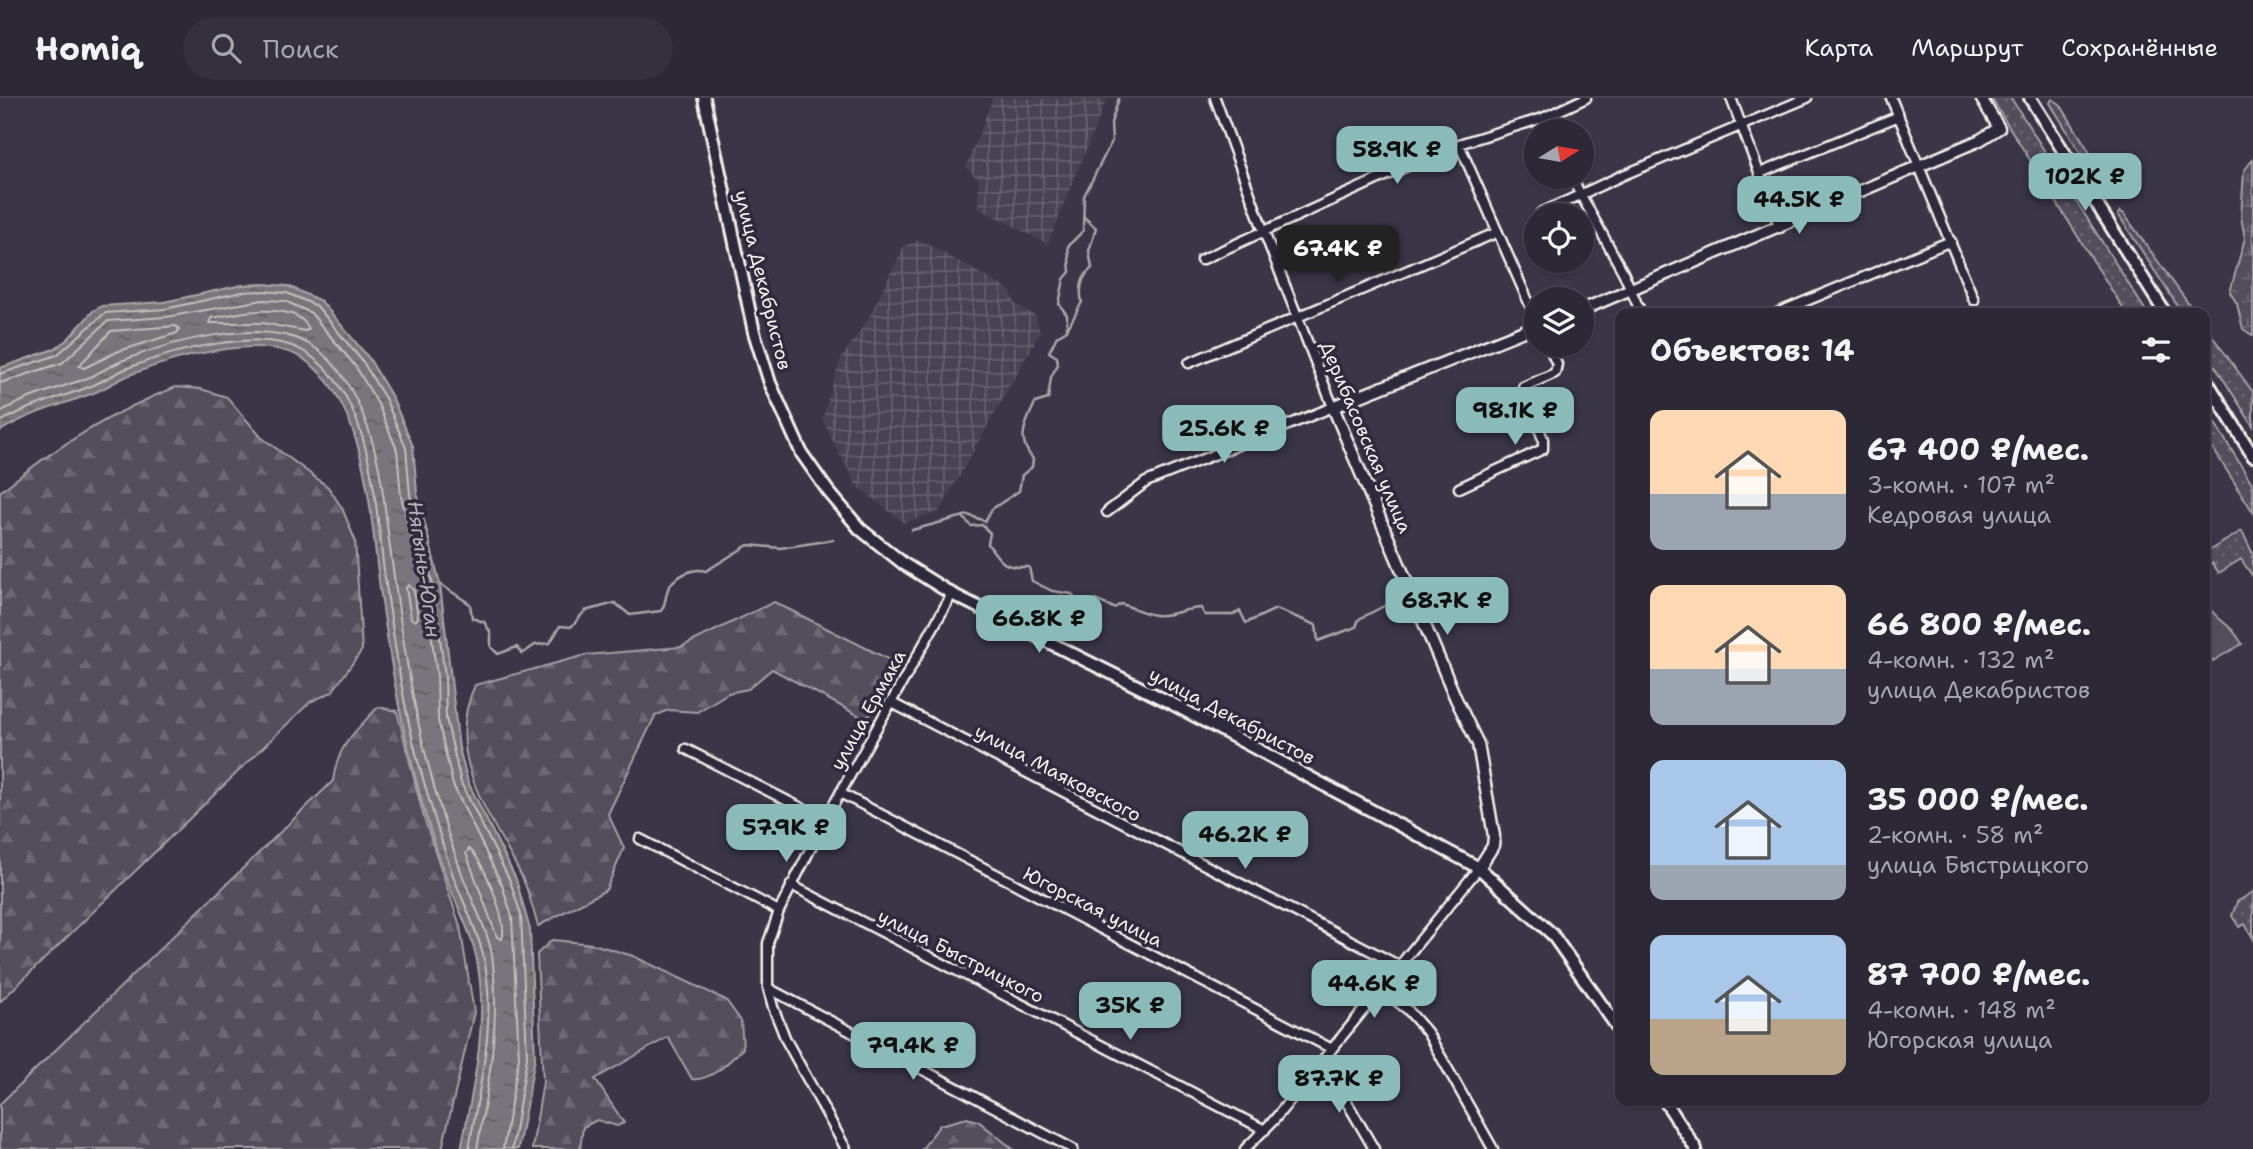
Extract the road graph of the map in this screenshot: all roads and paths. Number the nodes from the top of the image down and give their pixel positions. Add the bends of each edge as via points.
1 (704, 98) edge
2 (1215, 98) edge
3 (1586, 98) edge
4 (1731, 98) edge
5 (1807, 98) edge
6 (1891, 98) edge
7 (1981, 98) edge
8 (2029, 98) edge
9 (1899, 116) junction
10 (1543, 118) joint
11 (1742, 126) junction
12 (1459, 144) junction
13 (1921, 167) junction
14 (1760, 173) junction
15 (1577, 189) edge
16 (1580, 195) junction
17 (1563, 203) edge
18 (1780, 228) junction
19 (1264, 232) junction
20 (1498, 232) junction
21 (1951, 241) junction
22 (1201, 260) dead end
23 (1631, 290) junction
24 (1524, 292) edge
25 (1974, 300) dead end
26 (1594, 305) edge
27 (1639, 308) edge
28 (1789, 308) edge
29 (2162, 308) edge
30 (1298, 318) junction
31 (1524, 330) edge
32 (1554, 357) edge
33 (1189, 363) dead end
34 (2210, 386) edge
35 (1333, 407) junction
36 (2253, 456) edge
37 (1459, 488) dead end
38 (1107, 512) dead end
39 (952, 594) junction
40 (890, 702) junction
41 (687, 749) dead end
42 (840, 793) junction
43 (824, 820) junction
44 (640, 839) dead end
45 (1479, 868) junction
46 (791, 885) junction
47 (779, 911) junction
48 (1400, 966) junction
49 (768, 988) junction
50 (1381, 989) junction
51 (1615, 1024) edge
52 (1332, 1049) junction
53 (1315, 1069) junction
54 (1668, 1106) edge
55 (1265, 1130) junction
56 (1248, 1148) edge
57 (846, 1149) edge
58 (1073, 1149) edge
59 (1374, 1149) edge
60 (1493, 1149) edge
61 (1696, 1149) edge

1 - 39 main road, улица Декабристов via 754,332 792,435 814,473 860,529
2 - 19 street, Дерибасовская улица
3 - 10 street
4 - 11 street
5 - 11 street
6 - 9 street
7 - 13 street via 1999,128
8 - 29 main road
9 - 13 street
9 - 14 street
10 - 12 street
11 - 14 street
11 - 16 street
12 - 19 street
12 - 20 street
13 - 18 street
13 - 21 street
14 - 18 street
15 - 16 street
16 - 17 street
16 - 23 street
18 - 23 street
19 - 22 street
19 - 30 street, Дерибасовская улица
20 - 24 street
20 - 30 street
21 - 25 street
21 - 28 street
23 - 26 street
23 - 27 street
30 - 33 street
30 - 35 street, Дерибасовская улица
31 - 35 street
32 - 37 street via 1555,373 1523,387 1543,449
34 - 36 main road
35 - 38 street via 1146,482
35 - 45 street, Дерибасовская улица via 1478,744 1494,836
39 - 40 street, улица Ермака
39 - 45 main road, улица Декабристов via 1167,701
40 - 42 street, улица Ермака
40 - 48 street, улица Маяковского
41 - 43 street
42 - 43 street, улица Ермака
42 - 52 street, Югорская улица
43 - 46 street, улица Ермака
44 - 47 street
45 - 48 street
45 - 51 main road, улица Декабристов via 1552,934
46 - 47 street, улица Ермака
46 - 55 street, улица Быстрицкого
47 - 49 street, улица Ермака via 768,943
48 - 50 street
49 - 57 street, улица Ермака via 786,1040
49 - 58 street
50 - 52 street
50 - 60 street via 1427,1032
52 - 53 street
53 - 55 street
53 - 59 street via 1341,1092
54 - 61 main road
55 - 56 street

